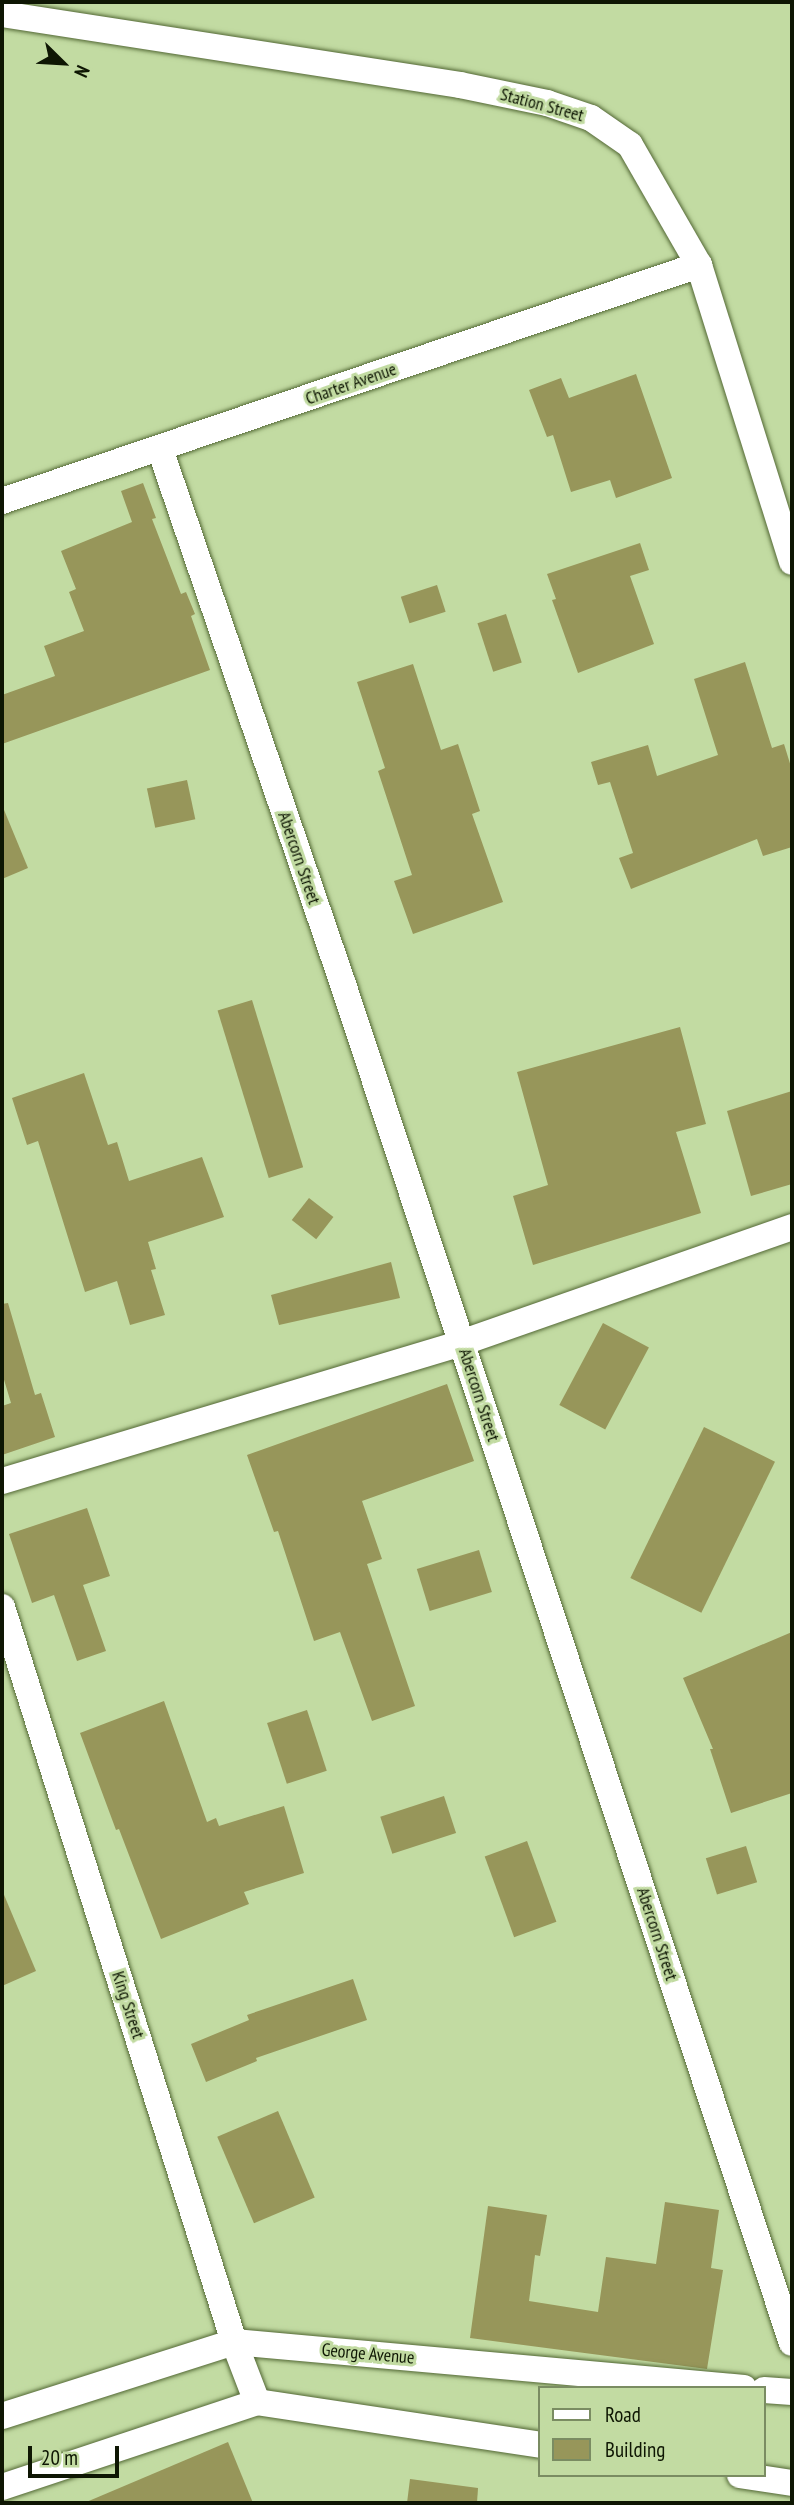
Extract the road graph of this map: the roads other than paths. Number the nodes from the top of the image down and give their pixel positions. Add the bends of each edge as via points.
1 (2, 14) edge
2 (699, 265) junction
3 (160, 449) junction
4 (2, 501) edge
5 (792, 562) edge
6 (792, 1227) edge
7 (461, 1343) junction
8 (2, 1480) edge
9 (2, 1606) edge
10 (234, 2342) junction
11 (792, 2343) edge
12 (722, 2386) edge
13 (766, 2390) edge
14 (792, 2392) edge
15 (257, 2402) junction
16 (2, 2416) edge
17 (538, 2445) edge
18 (753, 2477) edge
19 (792, 2483) edge
20 (2, 2487) edge

1 - 2 street, Station Street via 460,85 547,103 591,118 630,145
2 - 3 street, Charter Avenue
2 - 5 street, Station Street
3 - 4 street, Charter Avenue
3 - 7 street, Abercorn Street
6 - 7 street
7 - 8 street
7 - 11 street, Abercorn Street
9 - 10 street, King Street
10 - 12 street, George Avenue
10 - 15 street, King Street
10 - 16 street, George Avenue
13 - 14 street
15 - 17 street
15 - 20 street
18 - 19 street

